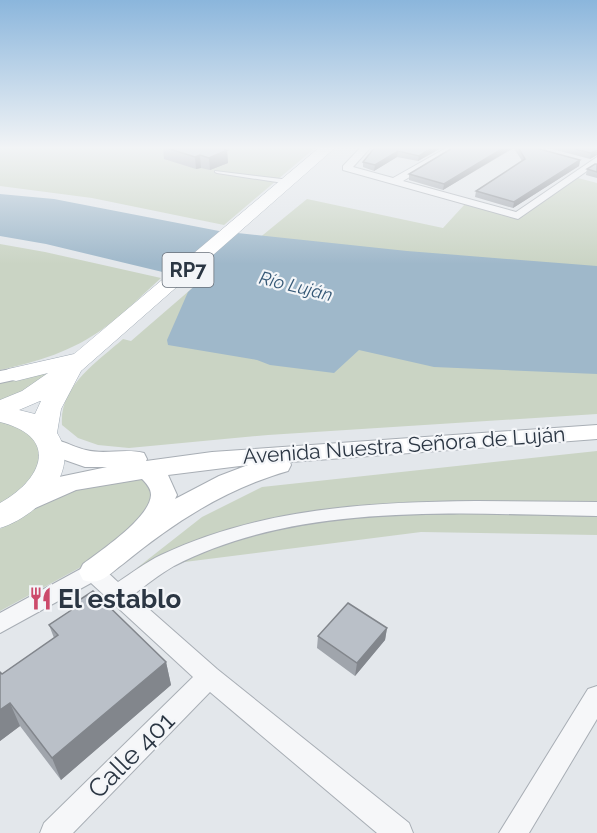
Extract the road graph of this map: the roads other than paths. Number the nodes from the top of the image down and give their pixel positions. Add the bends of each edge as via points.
1 (286, 186) edge
2 (408, 186) edge
3 (560, 186) edge
4 (81, 360) junction
5 (8, 375) edge
6 (0, 409) edge
7 (0, 414) edge
8 (597, 432) edge
9 (49, 440) junction
10 (375, 448) junction
11 (212, 459) junction
12 (148, 470) junction
13 (597, 509) edge
14 (10, 512) edge
15 (141, 532) junction
16 (93, 572) junction
17 (117, 594) junction
18 (0, 624) edge
19 (209, 677) junction
20 (597, 697) edge
21 (54, 833) edge
22 (399, 833) edge
23 (513, 833) edge

1 - 4 main road, RP7
2 - 3 street via 518,216
4 - 5 main road
4 - 6 main road, RP7 via 31,396
4 - 9 main road, RP7 via 48,409
7 - 9 main road via 26,419
8 - 10 main road, Avenida Nuestra Señora de Luján
9 - 11 main road, Avenida Nuestra Señora de Luján via 85,459
9 - 14 main road, RP7 via 52,466 47,476 32,496
10 - 11 main road, Avenida Nuestra Señora de Luján
10 - 15 main road via 296,461 239,476
11 - 12 main road, Avenida Nuestra Señora de Luján
12 - 14 main road, Avenida Nuestra Señora de Luján via 68,483
12 - 15 main road via 160,482 164,495
13 - 17 street via 414,508 302,519 184,550 138,576
15 - 16 main road
16 - 17 street
16 - 18 street
17 - 19 street
19 - 21 street, Calle 401
19 - 22 street
20 - 23 street

